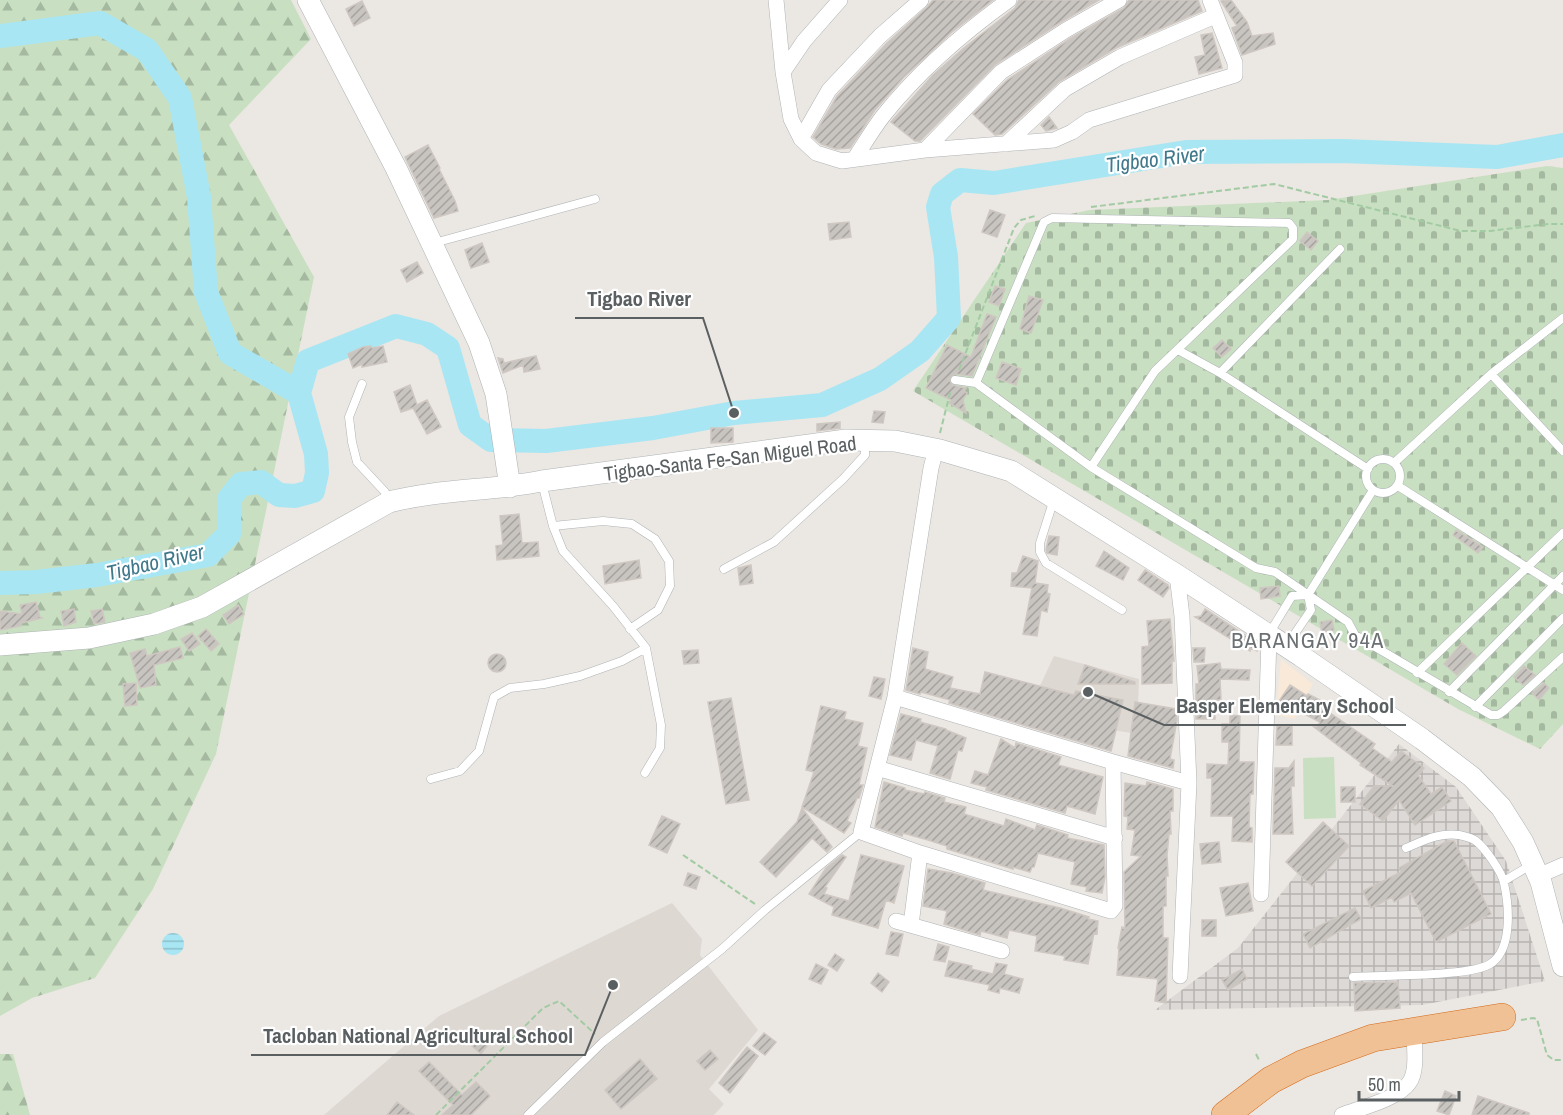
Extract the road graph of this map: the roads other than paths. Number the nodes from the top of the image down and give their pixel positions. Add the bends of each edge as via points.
1 (308, 0) edge
2 (776, 0) edge
3 (840, 0) edge
4 (921, 0) edge
5 (1009, 0) edge
6 (1119, 0) edge
7 (1210, 0) edge
8 (1215, 16) junction
9 (783, 72) junction
10 (801, 139) junction
11 (1006, 144) junction
12 (925, 150) junction
13 (855, 158) junction
14 (595, 199) dead end
15 (433, 243) junction
16 (1340, 249) dead end
17 (1563, 318) edge
18 (1179, 350) junction
19 (1220, 374) junction
20 (1491, 374) junction
21 (955, 380) road end
22 (976, 383) junction
23 (362, 384) dead end
24 (866, 441) junction
25 (936, 449) junction
26 (1563, 451) edge
27 (1394, 462) junction
28 (1090, 467) junction
29 (1368, 469) junction
30 (508, 479) junction
31 (542, 481) junction
32 (1398, 486) junction
33 (1373, 490) junction
34 (1055, 497) junction
35 (389, 502) junction
36 (553, 526) junction
37 (1563, 533) edge
38 (1526, 567) junction
39 (724, 568) dead end
40 (1177, 575) junction
41 (1563, 576) edge
42 (1554, 584) junction
43 (1563, 590) edge
44 (1308, 595) junction
45 (1122, 610) dead end
46 (1563, 618) edge
47 (630, 629) junction
48 (1275, 640) junction
49 (0, 645) edge
50 (646, 648) junction
51 (1563, 657) edge
52 (1417, 673) junction
53 (1449, 692) junction
54 (895, 697) junction
55 (1475, 707) junction
56 (1113, 762) junction
57 (877, 768) junction
58 (645, 774) dead end
59 (431, 780) dead end
60 (1189, 783) junction
61 (861, 832) junction
62 (1115, 838) junction
63 (1406, 848) dead end
64 (920, 853) junction
65 (1563, 865) edge
66 (1535, 870) junction
67 (1504, 881) junction
68 (1261, 894) dead end
69 (896, 921) dead end
70 (911, 926) junction
71 (1002, 951) dead end
72 (1563, 966) edge
73 (1180, 976) dead end
74 (1353, 977) dead end
75 (1502, 1017) road end
76 (1414, 1032) junction
77 (528, 1115) edge
78 (1224, 1115) edge
79 (1342, 1115) edge

1 - 15 main road
2 - 9 street
3 - 9 street
4 - 10 street via 829,90
5 - 13 street via 969,29 931,65 883,116
6 - 12 street via 1001,72
7 - 8 street
8 - 11 street via 1120,57 1065,88
8 - 11 street via 1235,63 1235,75 1089,120 1054,140
9 - 10 street via 790,119
10 - 13 street via 816,153 842,161
11 - 12 street
12 - 13 street
14 - 15 lane
15 - 30 main road via 479,343 496,394
16 - 19 lane
17 - 20 lane
18 - 19 lane
18 - 22 lane via 1293,239 1289,223 1052,218 1044,222
18 - 28 lane via 1155,371
19 - 29 lane
20 - 26 lane
20 - 27 lane
21 - 22 lane
22 - 28 lane
23 - 35 lane via 350,417 352,442 357,462 385,492
24 - 25 main road, Tigbao-Santa Fe-San Miguel Road via 895,441
24 - 31 main road, Tigbao-Santa Fe-San Miguel Road via 846,440
24 - 39 lane via 864,455 843,479 783,534
25 - 34 main road, Tigbao-Santa Fe-San Miguel Road via 1011,471
25 - 54 street
27 - 29 lane via 1377,460
27 - 32 lane via 1400,471
28 - 44 lane via 1256,568 1275,572
29 - 33 lane via 1367,480
30 - 31 main road, Tigbao-Santa Fe-San Miguel Road
30 - 35 main road, Tigbao-Santa Fe-San Miguel Road
31 - 36 lane
32 - 33 lane via 1384,493
32 - 38 lane
33 - 44 lane
34 - 40 main road, Tigbao-Santa Fe-San Miguel Road
34 - 45 lane via 1040,543 1046,563
35 - 49 main road, Tigbao-Santa Fe-San Miguel Road via 202,607 154,624 89,638
36 - 47 lane via 563,551
36 - 47 lane via 603,521 632,524 655,539 669,561 670,585 658,610
37 - 38 lane
38 - 42 lane
38 - 52 lane
40 - 48 main road, Tigbao-Santa Fe-San Miguel Road
40 - 60 street
41 - 42 lane
42 - 43 lane
42 - 53 lane
44 - 48 lane via 1311,610
44 - 48 lane via 1292,596
44 - 52 lane via 1348,622 1355,635
46 - 55 lane
47 - 50 lane
48 - 66 main road, Tigbao-Santa Fe-San Miguel Road via 1472,777 1501,807
48 - 68 street
50 - 58 lane via 661,725 660,748
50 - 59 lane via 580,676 510,688 494,697 479,751 460,771
51 - 55 lane via 1498,715
52 - 53 lane
53 - 55 lane
54 - 56 street
54 - 57 street
56 - 60 street
56 - 62 street
57 - 61 street
57 - 62 street
60 - 73 street
61 - 64 street
61 - 77 lane via 722,950 603,1042
62 - 64 street via 1115,906 1111,910
63 - 67 lane via 1440,835 1475,840
64 - 70 street
65 - 66 street
66 - 67 lane
66 - 72 main road, Tigbao-Santa Fe-San Miguel Road
67 - 74 lane via 1508,931 1502,953 1490,964 1468,971
69 - 70 street
70 - 71 street
75 - 76 highway
76 - 78 highway via 1373,1038 1302,1064 1271,1080
76 - 79 street via 1410,1083 1397,1094

